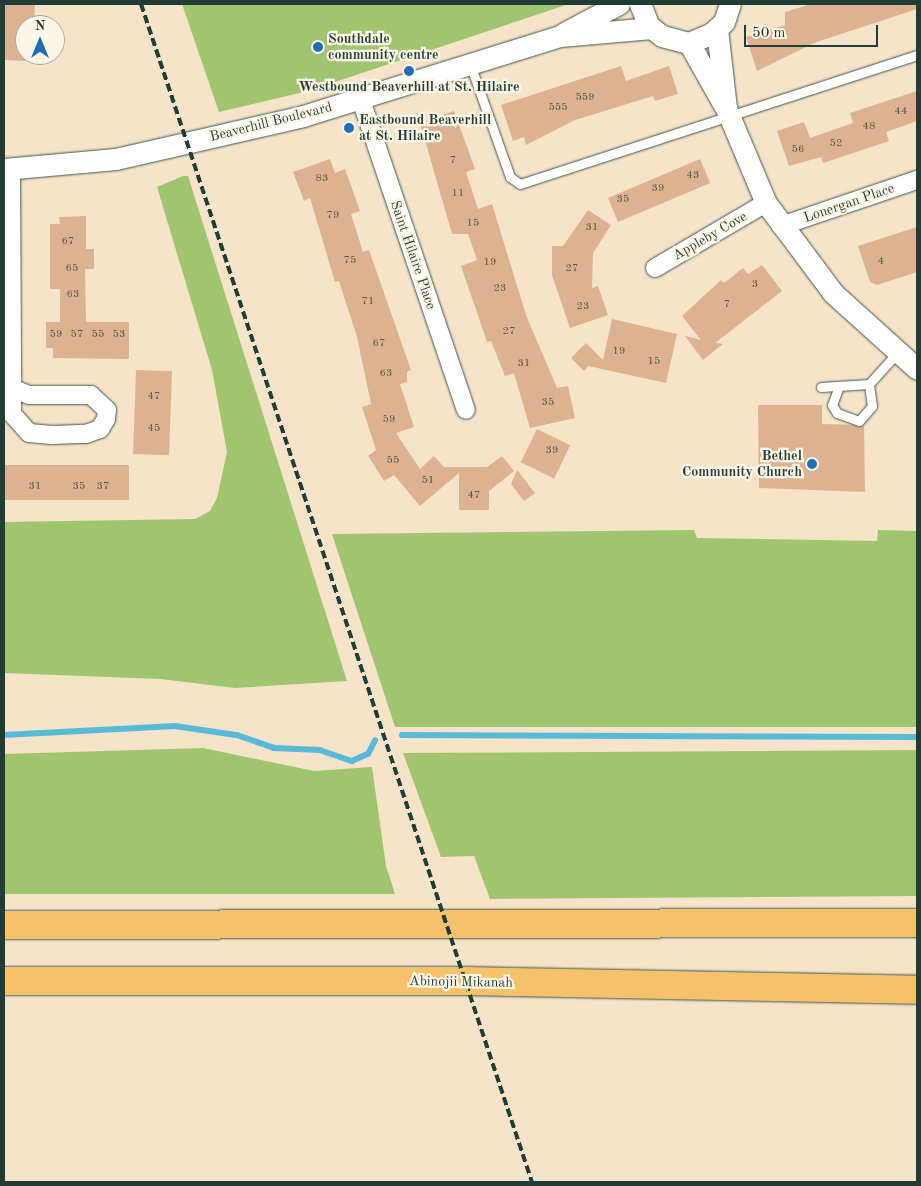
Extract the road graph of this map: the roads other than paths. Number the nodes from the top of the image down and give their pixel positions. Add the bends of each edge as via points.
1 (619, 4) edge
2 (640, 4) edge
3 (730, 4) edge
4 (652, 28) junction
5 (717, 29) junction
6 (560, 36) junction
7 (689, 43) junction
8 (917, 55) edge
9 (470, 63) junction
10 (361, 100) junction
11 (727, 112) junction
12 (7, 169) edge
13 (917, 180) edge
14 (766, 203) junction
15 (782, 226) junction
16 (655, 268) dead end
17 (898, 351) junction
18 (917, 369) edge
19 (869, 384) junction
20 (839, 386) junction
21 (821, 387) dead end
22 (12, 388) junction
23 (466, 410) dead end
24 (914, 923) edge
25 (4, 926) edge
26 (4, 981) edge
27 (917, 990) edge

1 - 6 street, Beaverhill Boulevard
2 - 4 street
3 - 5 street
4 - 6 street, Beaverhill Boulevard
4 - 7 street via 673,41
5 - 7 street
5 - 11 street
6 - 9 street, Beaverhill Boulevard
7 - 11 street
8 - 11 lane
9 - 10 street, Beaverhill Boulevard
9 - 11 lane via 510,177 520,184
10 - 12 street, Beaverhill Boulevard via 116,159
10 - 23 street, Saint Hilaire Place
11 - 14 street
12 - 22 street
13 - 15 street, Lonergan Place
14 - 15 street
14 - 16 street, Appleby Cove
15 - 17 street via 833,293
17 - 18 street
17 - 19 lane
19 - 20 lane
19 - 20 lane via 872,406 859,421 837,413 832,405
20 - 21 lane
22 - 22 street via 29,395 91,395 107,410 106,419 100,429 86,434 29,433 12,414
24 - 25 main road
26 - 27 main road, Abinojii Mikanah via 466,981

